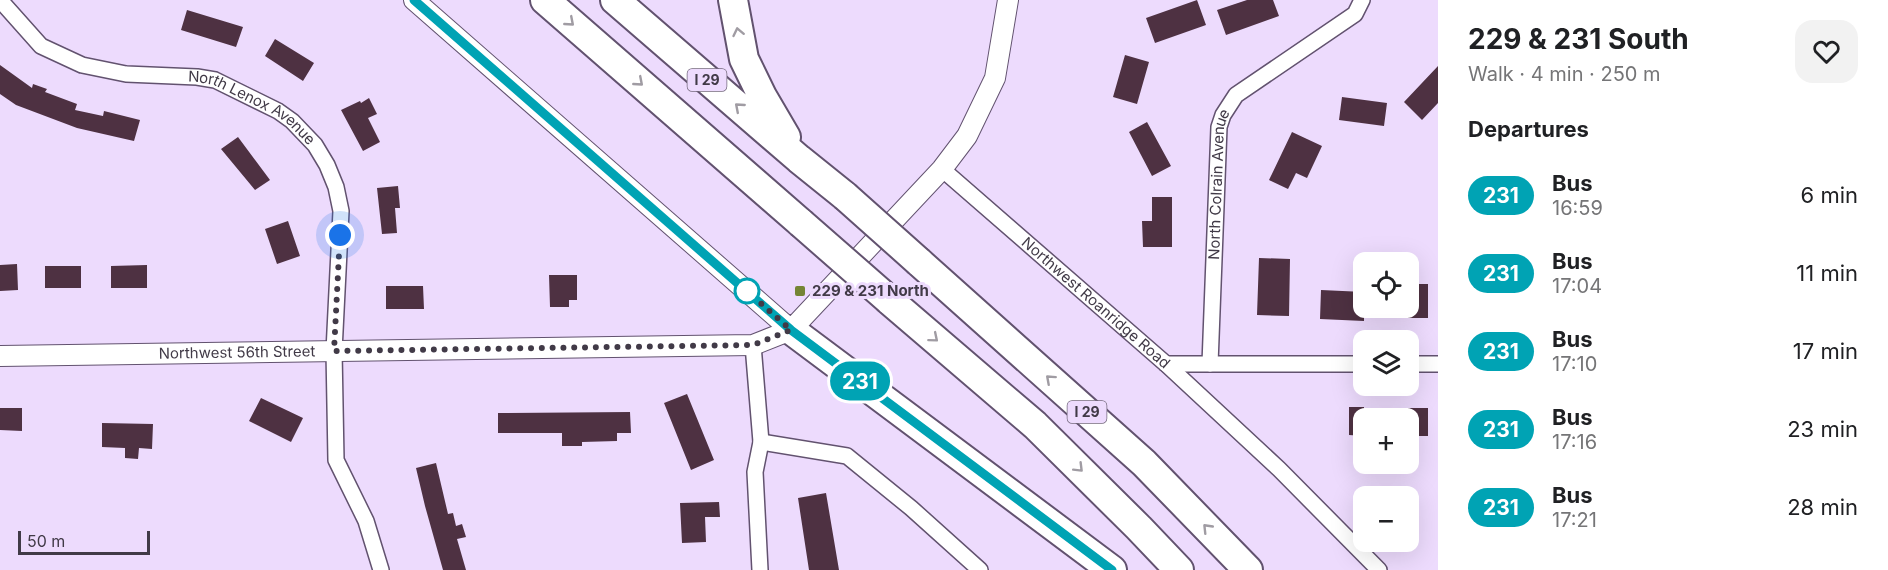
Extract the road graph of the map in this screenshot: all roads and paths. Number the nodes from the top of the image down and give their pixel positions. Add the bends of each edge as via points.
1 (0, 0) edge
2 (414, 0) edge
3 (545, 0) edge
4 (615, 0) edge
5 (734, 0) edge
6 (1008, 0) edge
7 (1362, 0) edge
8 (800, 159) junction
9 (942, 169) junction
10 (791, 330) junction
11 (753, 345) junction
12 (334, 351) junction
13 (0, 356) edge
14 (1166, 363) junction
15 (1210, 363) junction
16 (1353, 364) edge
17 (1419, 364) edge
18 (1438, 364) edge
19 (761, 442) junction
20 (381, 570) edge
21 (760, 570) edge
22 (980, 570) edge
23 (1112, 570) edge
24 (1179, 570) edge
25 (1248, 570) edge
26 (1379, 570) edge

1 - 12 street, North Lenox Avenue via 41,46 82,65 126,74 215,80 292,121 315,145 336,187 341,211
2 - 10 street
3 -> 24 highway, bridge via 1035,425
8 -> 4 highway, I 29
8 -> 5 highway via 744,59
6 - 9 street via 995,78 967,136
7 - 15 street, North Colrain Avenue via 1355,14 1236,95 1223,115
25 -> 8 highway, I 29, bridge via 1144,463
9 - 10 street, Northwest 56th Street
9 - 14 street, Northwest Roanridge Road
10 - 11 street, Northwest 56th Street
10 - 23 highway
11 - 12 street, Northwest 56th Street
11 - 19 street
12 - 13 street, Northwest 56th Street
12 - 20 street, North Lenox Avenue via 336,460 366,521
14 - 15 street
14 - 26 street, Northwest Roanridge Road
15 - 16 street
17 - 18 street
19 - 21 street via 755,472
19 - 22 street via 847,456

